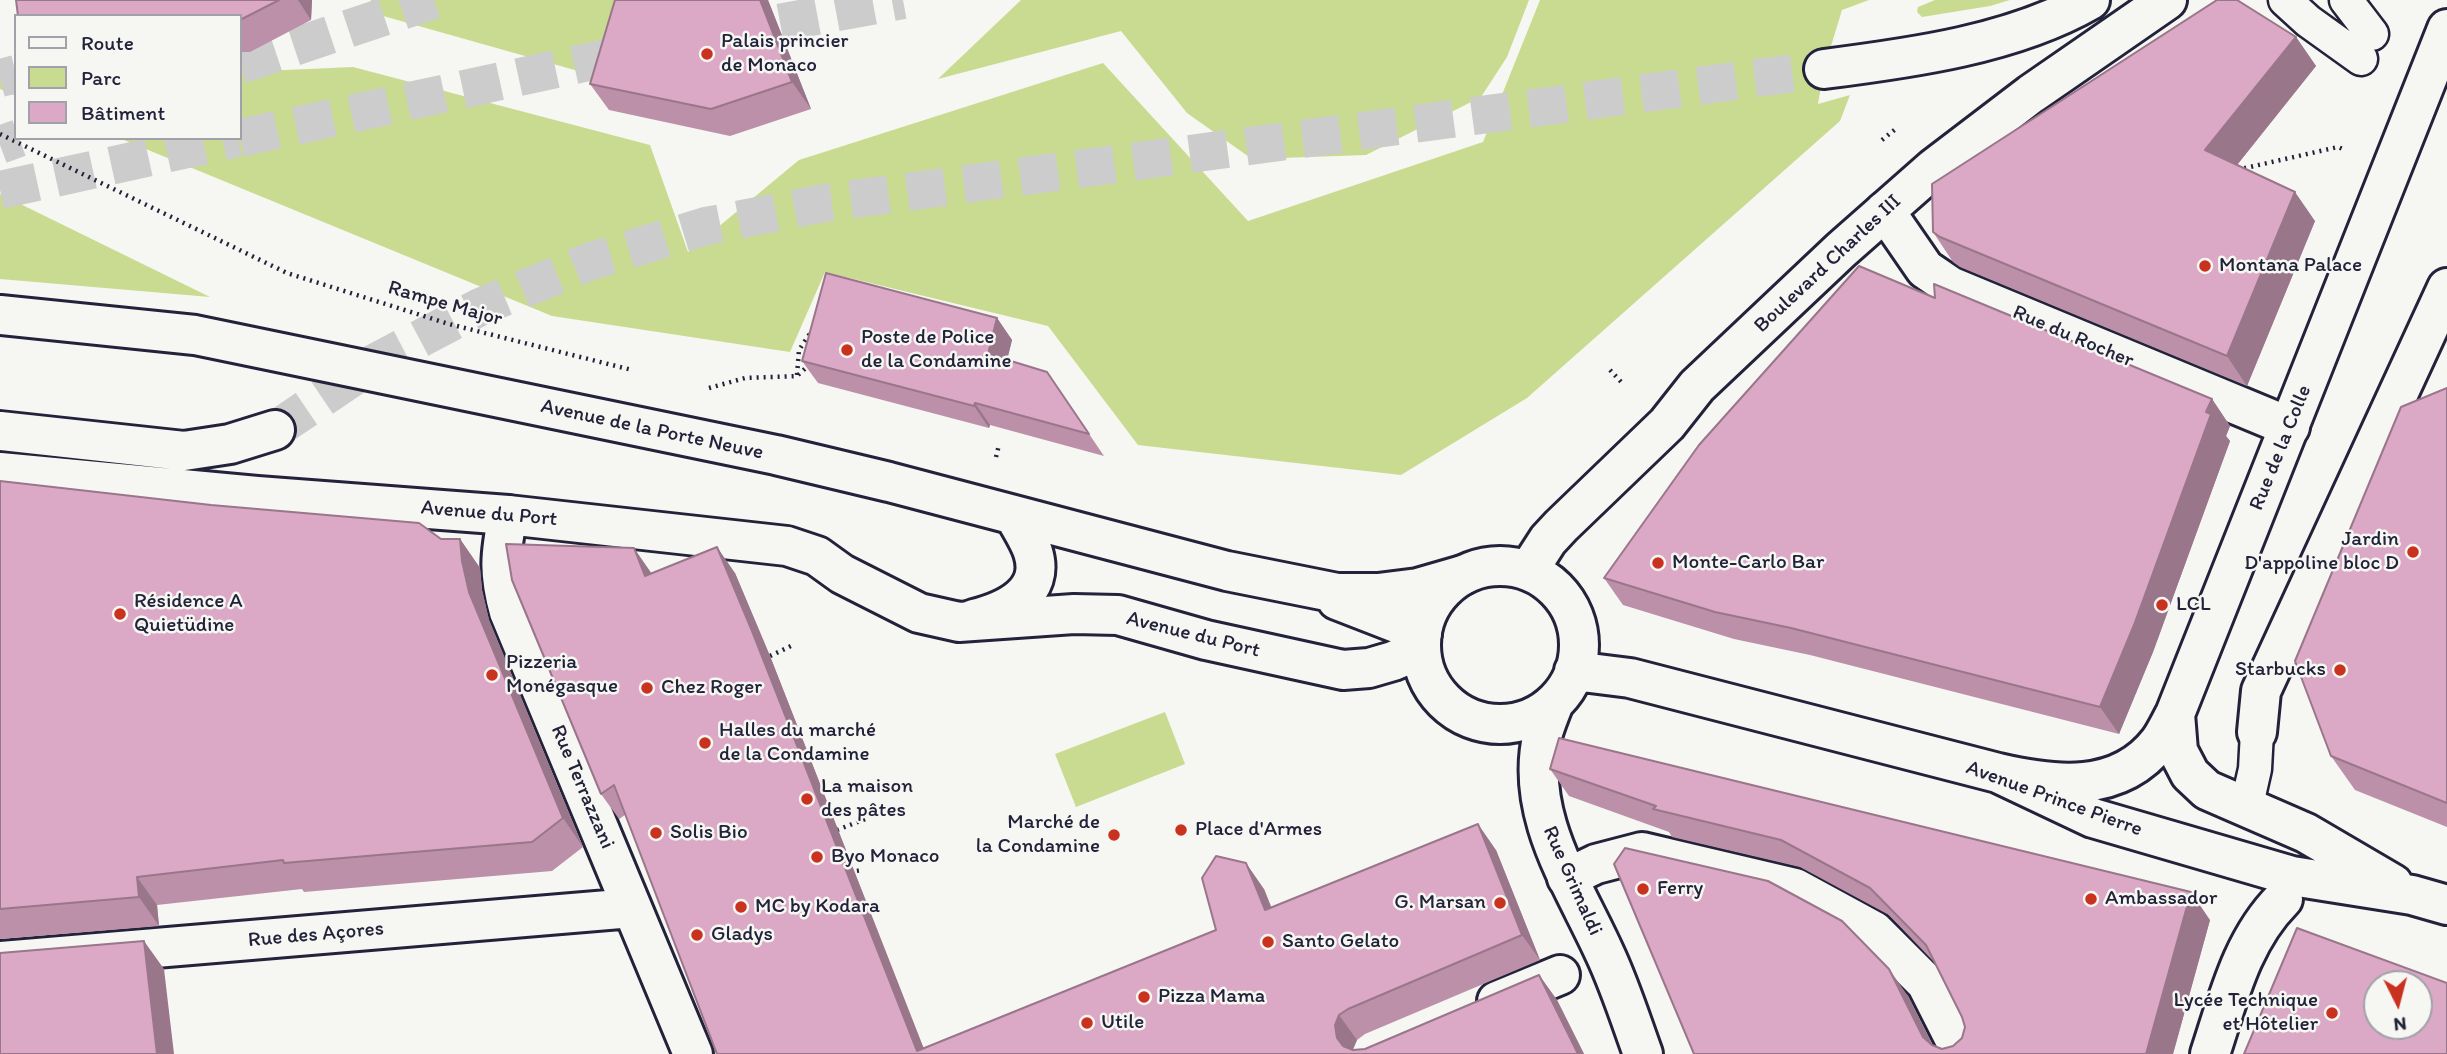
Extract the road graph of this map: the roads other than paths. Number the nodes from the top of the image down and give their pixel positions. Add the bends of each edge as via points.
1 (2090, 0) edge
2 (2167, 0) edge
3 (2286, 0) edge
4 (2346, 0) edge
5 (2447, 29) edge
6 (1824, 69) tunnel mouth
7 (1885, 211) junction
8 (2447, 288) edge
9 (0, 316) edge
10 (2290, 427) junction
11 (275, 430) tunnel mouth
12 (0, 431) edge
13 (0, 472) edge
14 (508, 515) junction
15 (1015, 517) junction
16 (1528, 571) junction
17 (1463, 575) junction
18 (1296, 586) junction
19 (959, 622) junction
20 (1422, 641) junction
21 (1574, 671) junction
22 (1554, 703) junction
23 (2175, 714) junction
24 (2258, 733) joint
25 (1998, 773) junction
26 (2246, 809) junction
27 (1567, 878) junction
28 (2283, 900) dead end
29 (2429, 900) edge
30 (632, 908) junction
31 (0, 961) edge
32 (1560, 975) dead end
33 (1469, 1013) edge
34 (693, 1054) edge
35 (1643, 1054) edge
36 (1962, 1054) edge
37 (2210, 1054) edge

1 - 6 main road via 2016,32 1916,57
2 - 7 main road, Boulevard Charles III via 2031,94
3 - 4 lane via 2308,21 2367,46
5 - 10 main road, Rue de la Colle
7 - 10 main road, Rue du Rocher via 1925,269 1950,286
7 - 16 main road, Boulevard Charles III via 1697,386 1667,424 1548,540
8 - 24 main road via 2261,691
9 - 15 main road, Avenue de la Porte Neuve via 195,335 776,455
10 - 23 main road, Rue de la Colle
11 - 12 main road via 230,444 184,451
13 - 14 main road, Avenue du Port
14 - 19 main road, Avenue du Port via 787,546 817,556 842,574 919,613
14 - 30 main road, Rue Terrazzani via 500,561 509,612
15 - 18 main road, Avenue de la Porte Neuve
15 - 19 main road, Avenue du Port via 1033,553 1034,576 1027,591 1015,604 995,614
16 - 17 main road via 1495,566
16 - 21 main road via 1555,588 1573,615 1579,646
17 - 18 main road, Avenue de la Porte Neuve via 1378,593
17 - 20 main road via 1431,606
18 - 20 main road, Avenue de la Porte Neuve
19 - 20 main road, Avenue du Port via 1118,615 1343,670 1393,662
20 - 22 main road via 1426,672 1438,694 1462,715 1477,721 1518,722
21 - 22 main road
21 - 25 main road, Avenue Prince Pierre via 1630,678
22 - 27 main road, Rue Grimaldi via 1539,761 1542,804
23 - 25 main road, Rue de la Colle via 2158,743 2135,765 2106,780 2070,784
23 - 26 main road, Avenue Prince Pierre via 2178,751 2190,774 2207,790
24 - 26 lane
25 - 29 main road, Avenue Prince Pierre via 2093,818 2292,876
26 - 29 main road, Avenue Prince Pierre via 2306,833
27 - 35 main road, Rue Grimaldi via 1606,955
27 - 36 main road via 1596,864 1642,852 1795,888 1874,931 1926,983
28 - 37 main road via 2258,927
30 - 31 main road, Rue des Açores
30 - 34 main road, Rue Terrazzani
32 - 33 main road

